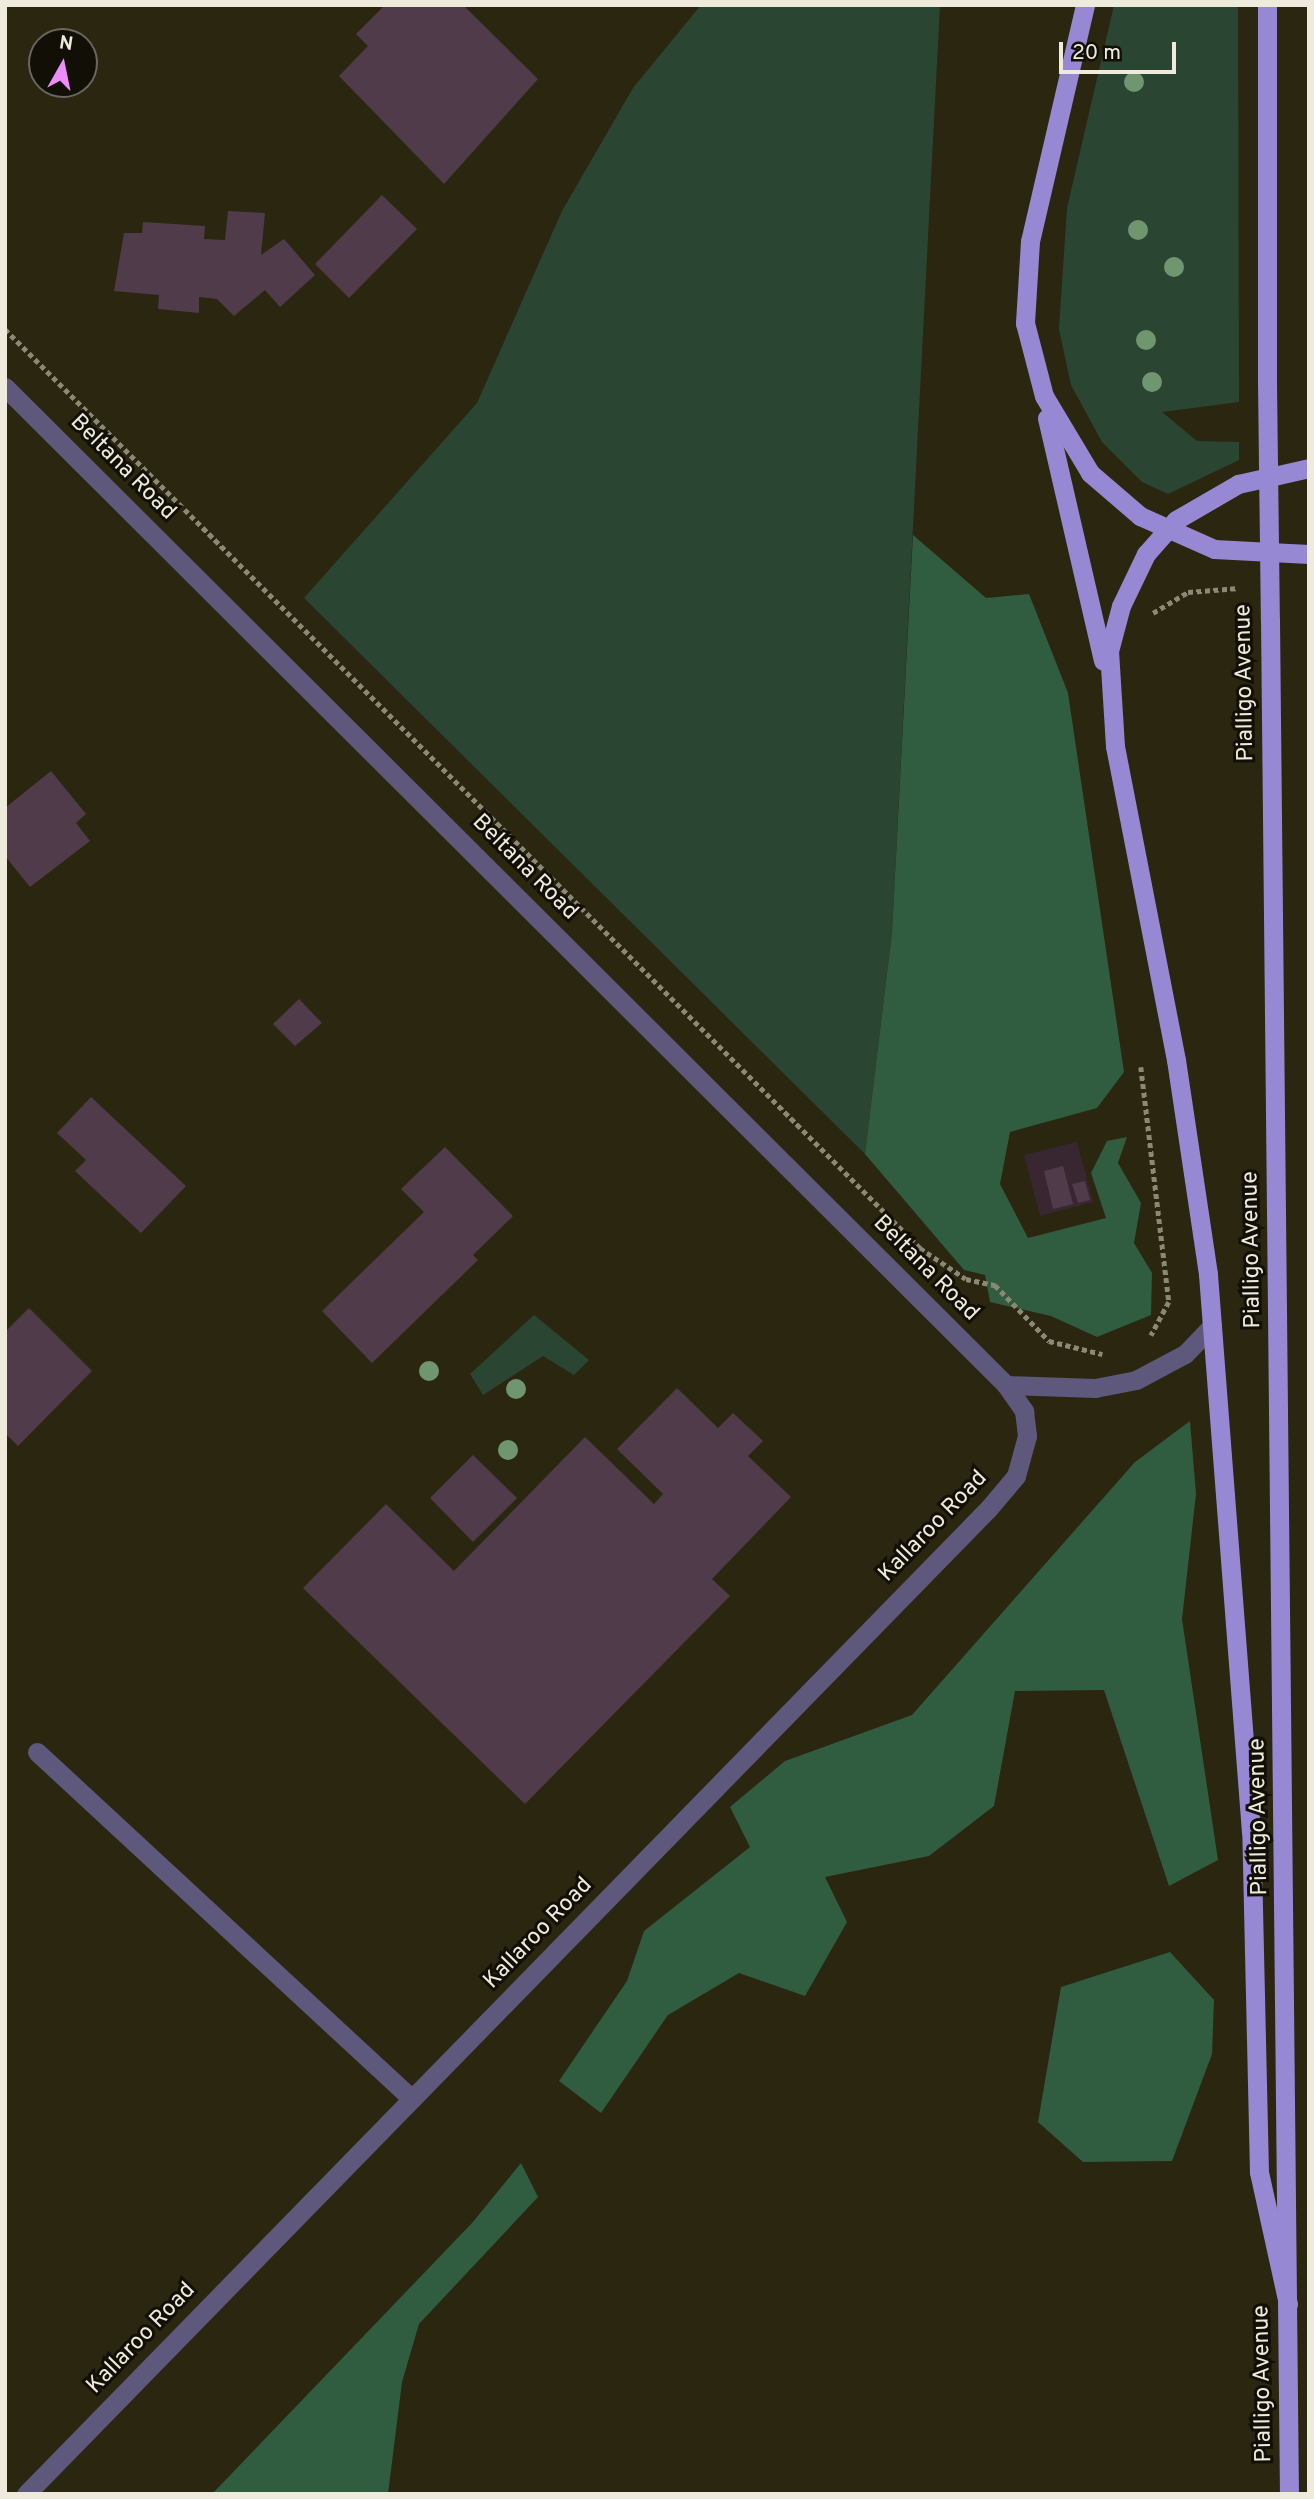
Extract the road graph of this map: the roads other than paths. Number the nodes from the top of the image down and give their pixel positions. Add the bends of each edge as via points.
1 (1085, 5) edge
2 (1267, 5) edge
3 (1037, 375) junction
4 (5, 387) edge
5 (1309, 468) edge
6 (1165, 530) junction
7 (1309, 554) edge
8 (1110, 696) junction
9 (1212, 1326) junction
10 (1006, 1385) junction
11 (37, 1752) dead end
12 (412, 2099) junction
13 (1288, 2304) junction
14 (26, 2494) edge
15 (1289, 2494) edge

1 - 3 main road via 1030,241 1025,323
2 - 13 main road, Pialligo Avenue, bridge
3 - 6 main road via 1056,423 1090,474
3 - 8 main road
4 - 10 street, Beltana Road
5 - 6 main road via 1220,491
6 - 7 main road via 1214,548
6 - 8 main road via 1121,606 1109,651
8 - 9 main road via 1195,1168
9 - 10 street via 1185,1354 1136,1380 1096,1388
9 - 13 main road via 1251,1832 1257,2147
10 - 12 street, Kallaroo Road via 1024,1411 1027,1436 1004,1491
11 - 12 street
12 - 14 street, Kallaroo Road
13 - 15 main road, Pialligo Avenue

